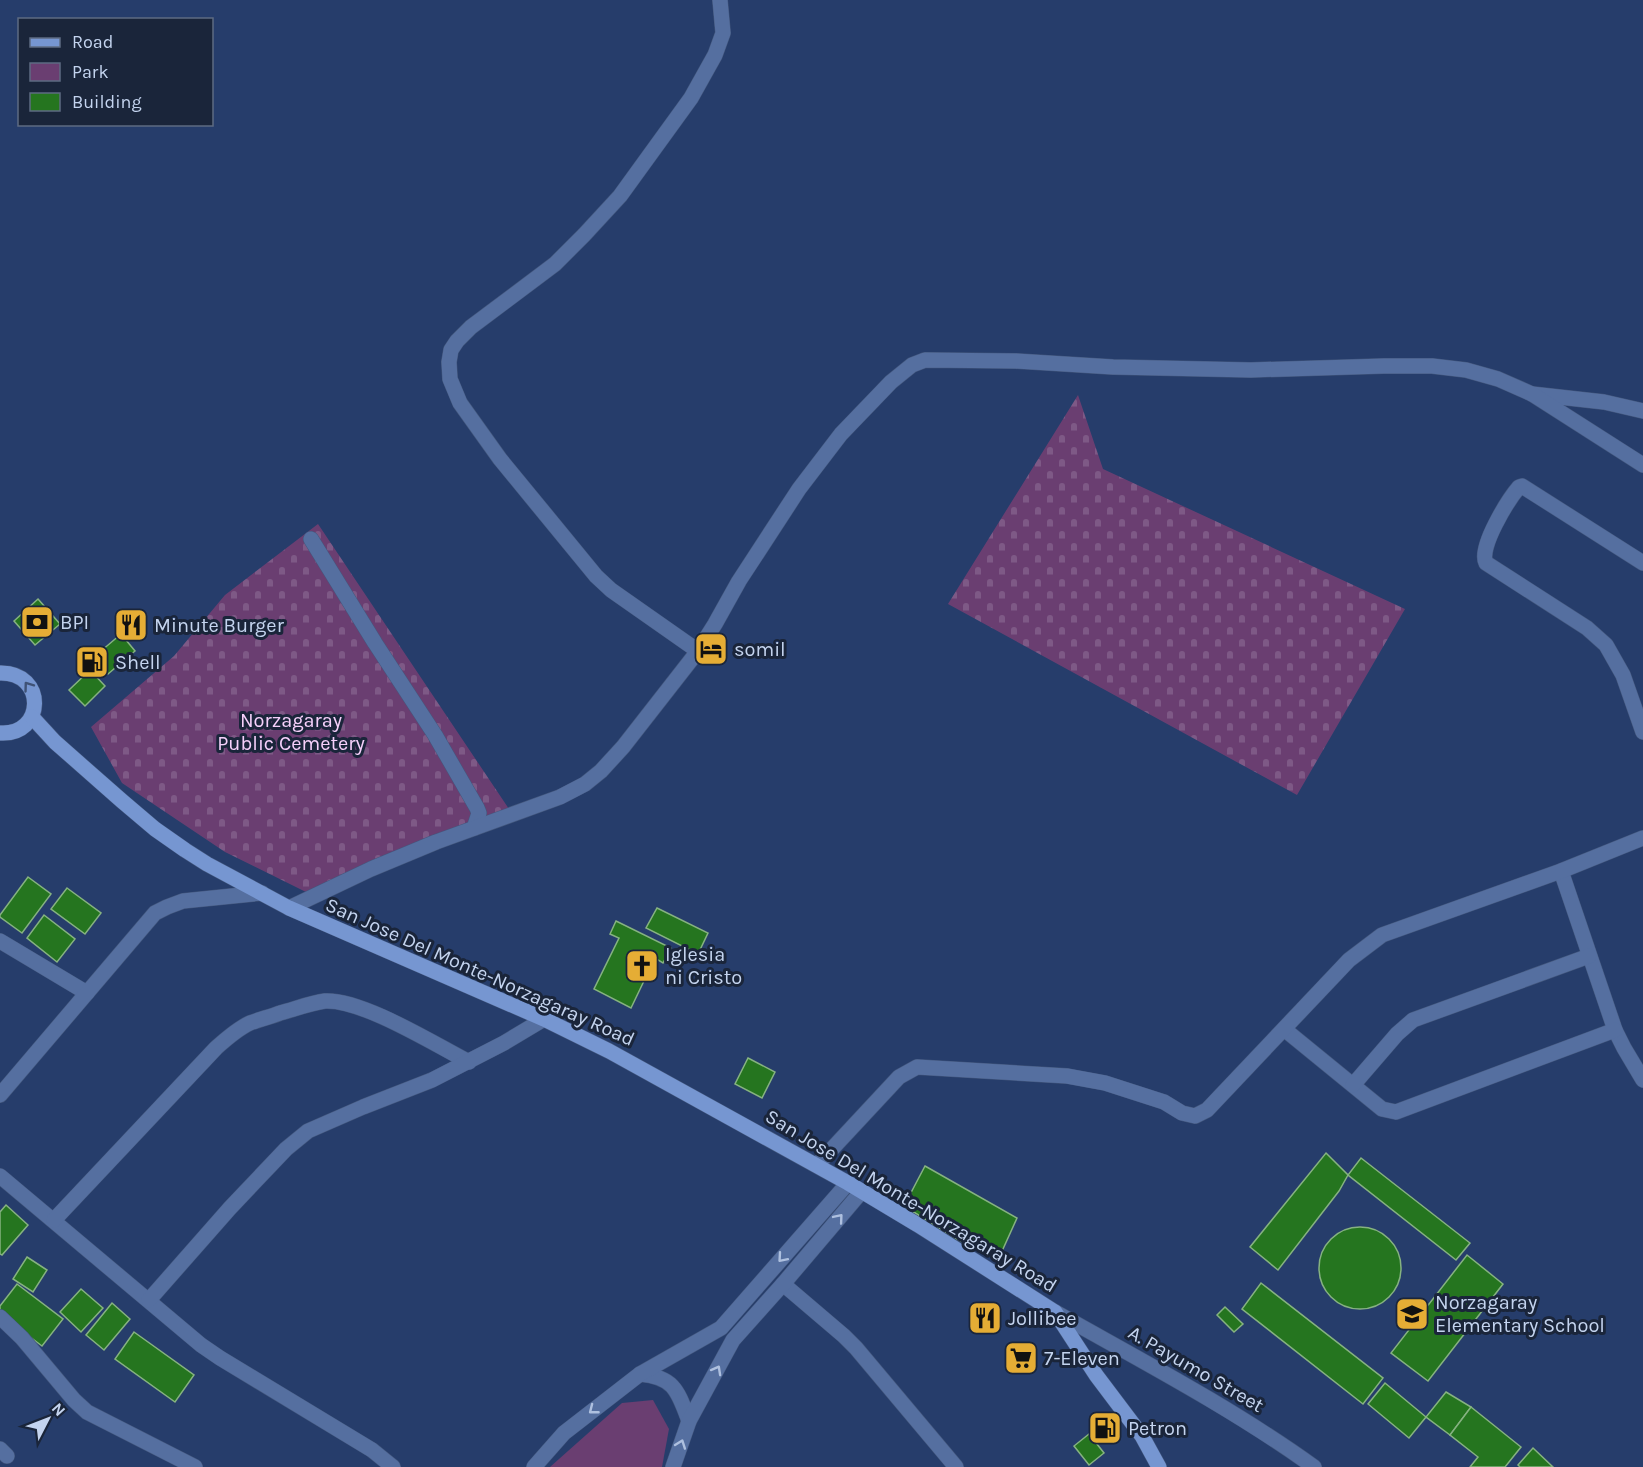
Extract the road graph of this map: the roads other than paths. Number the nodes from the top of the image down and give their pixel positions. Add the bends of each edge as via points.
1 (720, 0) edge
2 (1532, 394) junction
3 (1643, 411) edge
4 (1643, 465) edge
5 (311, 539) dead end
6 (1643, 564) edge
7 (698, 651) junction
8 (0, 673) edge
9 (32, 717) junction
10 (1643, 732) edge
11 (0, 733) edge
12 (474, 828) junction
13 (1643, 838) edge
14 (1561, 871) junction
15 (262, 893) junction
16 (289, 908) junction
17 (0, 941) edge
18 (1588, 956) junction
19 (87, 993) junction
20 (544, 1019) junction
21 (1284, 1029) junction
22 (1615, 1030) junction
23 (468, 1062) junction
24 (1643, 1080) edge
25 (1353, 1084) junction
26 (0, 1095) edge
27 (817, 1165) junction
28 (0, 1176) edge
29 (848, 1183) junction
30 (862, 1191) junction
31 (54, 1220) junction
32 (783, 1284) junction
33 (149, 1300) junction
34 (1055, 1312) junction
35 (0, 1317) edge
36 (640, 1374) junction
37 (689, 1421) junction
38 (195, 1467) edge
39 (393, 1467) edge
40 (534, 1467) edge
41 (673, 1467) edge
42 (956, 1467) edge
43 (1159, 1467) edge
44 (1314, 1467) edge

1 - 7 street via 723,33 715,55 691,98 620,196 555,264 471,327 457,341 449,362 450,380 460,403 500,459 596,576
2 - 3 street
2 - 4 street
2 - 7 street via 1466,370 1432,366 1251,370 925,360 891,382 842,434 799,489
5 - 12 street via 477,808
6 - 10 street via 1522,486 1510,496 1484,551 1486,563 1587,628 1606,645 1623,675
7 - 12 street via 623,747 585,784
9 -> 8 main road via 34,696 29,685 11,673
9 - 11 main road via 17,731
9 - 15 main road, San Jose Del Monte-Norzagaray Road via 155,829
12 - 16 street via 371,869
13 - 14 street
14 - 18 street
14 - 21 street via 1382,935 1349,960
15 - 16 main road, San Jose Del Monte-Norzagaray Road
15 - 19 street via 183,901 156,913
16 - 20 main road, San Jose Del Monte-Norzagaray Road
17 - 19 street
18 - 22 street
18 - 25 street via 1413,1020
19 - 26 street
20 - 23 street
20 - 27 main road, San Jose Del Monte-Norzagaray Road
21 - 25 street
21 - 27 street via 1207,1110 1195,1116 1105,1083 1067,1076 918,1067 899,1077
22 - 24 street
22 - 25 street via 1396,1112 1382,1109
23 - 31 street via 389,1020 345,1004 310,1004 248,1024 216,1048
23 - 33 street via 308,1131 230,1208
27 - 29 main road, San Jose Del Monte-Norzagaray Road
28 - 31 street
29 - 30 main road, San Jose Del Monte-Norzagaray Road
29 -> 36 street via 721,1328
32 -> 30 street
30 - 34 main road, San Jose Del Monte-Norzagaray Road
31 - 33 street
37 -> 32 street via 733,1340
32 - 42 street via 856,1348
33 - 39 street via 201,1345 372,1450
34 - 43 main road via 1142,1436
34 - 44 street, A. Payumo Street via 1266,1434
35 - 38 street via 87,1412
36 - 37 street via 663,1378 678,1391
36 -> 40 street via 564,1433
41 -> 37 street

